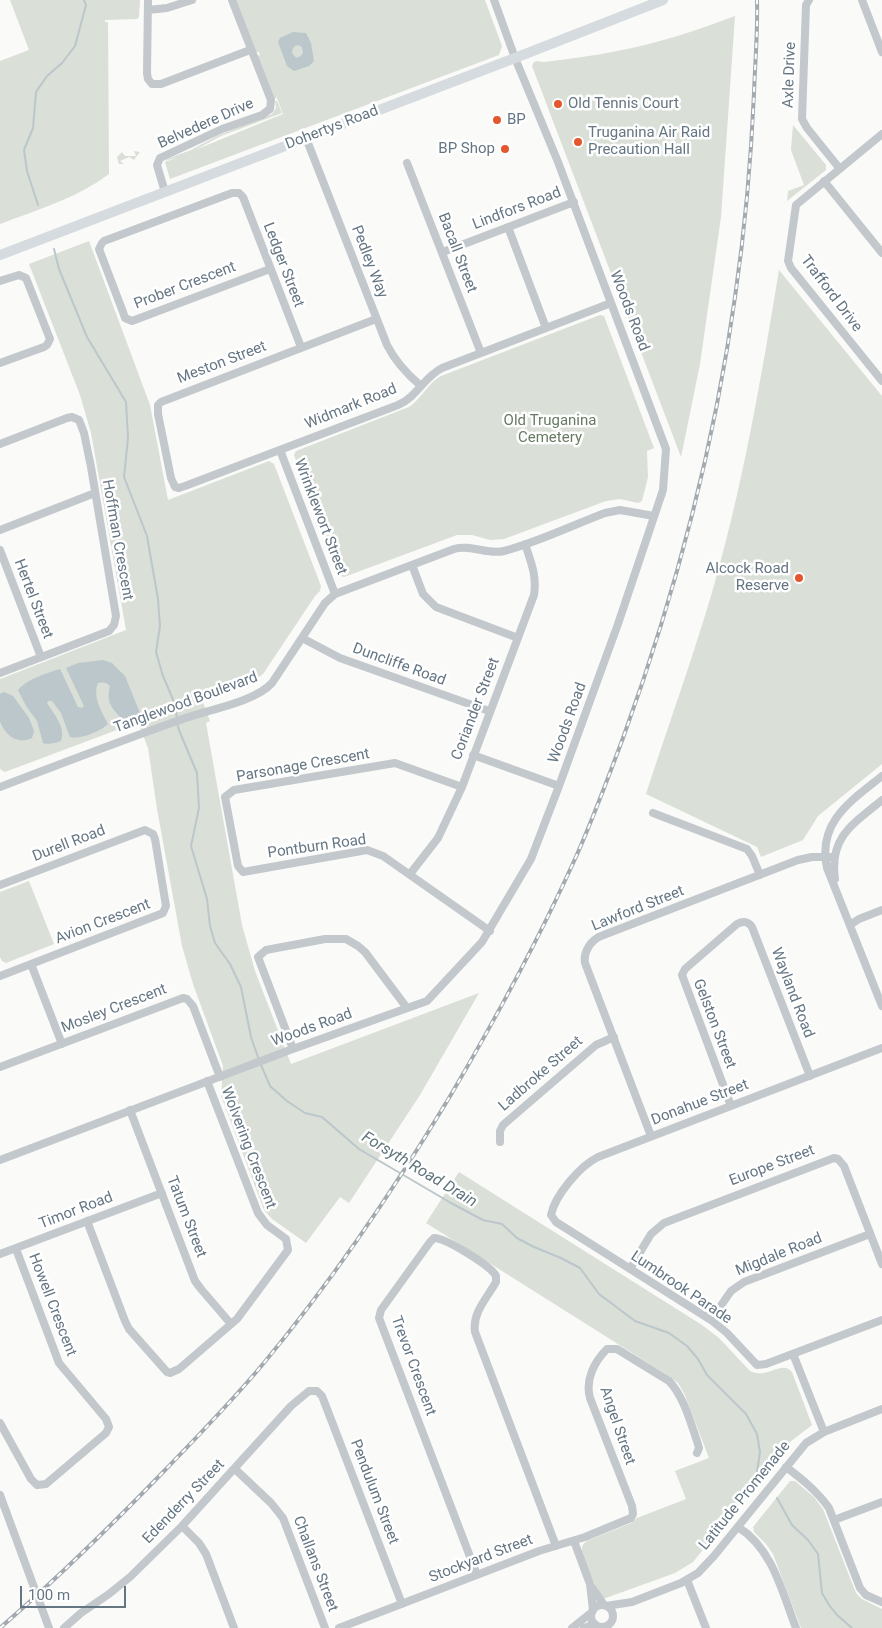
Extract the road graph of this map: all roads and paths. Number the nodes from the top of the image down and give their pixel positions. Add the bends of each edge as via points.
1 (148, 0) edge
2 (192, 0) edge
3 (232, 0) edge
4 (494, 0) edge
5 (663, 0) edge
6 (809, 0) edge
7 (862, 0) edge
8 (148, 10) junction
9 (250, 50) junction
10 (882, 52) edge
11 (515, 58) junction
12 (882, 134) edge
13 (306, 138) junction
14 (407, 163) dead end
15 (840, 169) junction
16 (824, 182) junction
17 (165, 192) junction
18 (239, 192) joint
19 (574, 202) junction
20 (508, 227) junction
21 (882, 238) edge
22 (875, 244) junction
23 (442, 252) junction
24 (882, 253) edge
25 (0, 255) edge
26 (270, 269) junction
27 (0, 281) edge
28 (612, 303) junction
29 (376, 319) junction
30 (546, 328) junction
31 (301, 348) junction
32 (481, 353) junction
33 (0, 363) edge
34 (882, 381) edge
35 (421, 386) junction
36 (0, 444) edge
37 (280, 450) junction
38 (175, 487) joint
39 (95, 493) junction
40 (654, 516) junction
41 (0, 530) edge
42 (525, 544) junction
43 (0, 550) edge
44 (412, 565) junction
45 (335, 594) junction
46 (302, 638) junction
47 (518, 638) junction
48 (41, 657) junction
49 (0, 673) edge
50 (489, 711) junction
51 (473, 755) junction
52 (882, 776) edge
53 (559, 786) junction
54 (0, 787) edge
55 (462, 787) junction
56 (882, 800) edge
57 (654, 813) dead end
58 (149, 831) joint
59 (825, 856) junction
60 (834, 857) junction
61 (243, 872) joint
62 (410, 874) junction
63 (760, 875) junction
64 (0, 884) edge
65 (837, 888) junction
66 (882, 910) edge
67 (746, 922) joint
68 (850, 924) junction
69 (490, 931) junction
70 (31, 964) junction
71 (0, 976) edge
72 (882, 1006) edge
73 (407, 1008) junction
74 (614, 1037) junction
75 (62, 1044) junction
76 (882, 1048) edge
77 (292, 1050) junction
78 (0, 1067) edge
79 (810, 1076) junction
80 (220, 1077) junction
81 (208, 1081) junction
82 (731, 1106) junction
83 (130, 1110) junction
84 (652, 1136) junction
85 (500, 1142) dead end
86 (0, 1160) edge
87 (162, 1193) junction
88 (551, 1215) joint
89 (87, 1221) junction
90 (870, 1234) junction
91 (16, 1248) junction
92 (0, 1254) edge
93 (882, 1264) edge
94 (630, 1269) junction
95 (711, 1320) junction
96 (882, 1320) edge
97 (231, 1324) junction
98 (793, 1354) junction
99 (317, 1392) joint
100 (882, 1409) edge
101 (0, 1423) edge
102 (824, 1432) junction
103 (697, 1453) dead end
104 (786, 1467) junction
105 (235, 1469) junction
106 (0, 1495) edge
107 (0, 1502) edge
108 (882, 1502) edge
109 (633, 1516) joint
110 (834, 1520) junction
111 (182, 1526) junction
112 (738, 1527) junction
113 (574, 1541) junction
114 (556, 1546) junction
115 (477, 1575) junction
116 (687, 1580) junction
117 (33, 1583) junction
118 (590, 1584) junction
119 (632, 1602) junction
120 (882, 1602) edge
121 (402, 1604) junction
122 (605, 1605) junction
123 (592, 1611) junction
124 (613, 1622) edge
125 (598, 1626) edge
126 (49, 1628) edge
127 (64, 1628) edge
128 (234, 1628) edge
129 (325, 1628) edge
130 (338, 1628) edge
131 (572, 1628) edge
132 (584, 1628) edge
133 (706, 1628) edge
134 (796, 1628) edge

1 - 8 street
2 - 8 street
3 - 9 street, Belvedere Drive
4 - 11 street, Woods Road
5 - 11 main road, Dohertys Road
6 - 15 street, Axle Drive via 806,5 802,119
7 - 10 street
8 - 9 street via 147,73 152,84 161,84
9 - 17 street, Belvedere Drive via 271,100 270,109 160,158 157,166
11 - 13 main road, Dohertys Road
11 - 19 street, Woods Road
12 - 15 street, Trafford Drive
13 - 17 main road, Dohertys Road
13 - 29 street, Pedley Way
14 - 23 street, Bacall Street
15 - 16 street, Trafford Drive
16 - 22 street
16 - 34 street, Trafford Drive via 795,207 788,264
17 - 25 main road, Dohertys Road
18 - 26 street, Ledger Street
18 - 26 street, Prober Crescent via 102,243 99,249 123,312 128,320 138,319
19 - 20 street, Lindfors Road
19 - 28 street, Woods Road
20 - 23 street, Lindfors Road
20 - 30 street
21 - 22 street
22 - 24 street
23 - 32 street, Bacall Street
26 - 31 street, Ledger Street
27 - 33 street via 19,275 26,278 50,338 44,347
28 - 30 street, Widmark Road
28 - 40 street, Woods Road via 666,449 663,490
29 - 31 street, Meston Street
29 - 35 street, Pedley Way via 391,354
30 - 32 street, Widmark Road
31 - 38 street, Meston Street via 158,405
32 - 35 street, Widmark Road via 434,372
35 - 37 street, Widmark Road via 405,402
36 - 39 street, Hoffman Crescent via 67,418 76,418 84,432
37 - 38 street, Widmark Road
37 - 45 street, Wrinklewort Street
39 - 41 street
39 - 48 street, Hoffman Crescent via 116,622 109,631
40 - 42 street, Tanglewood Boulevard via 620,510 605,513
40 - 53 street, Woods Road
42 - 44 street, Tanglewood Boulevard via 496,552 461,547
42 - 47 street, Coriander Street via 536,583
43 - 48 street, Hertel Street
44 - 45 street, Tanglewood Boulevard
44 - 47 street via 423,594 436,607
45 - 46 street, Tanglewood Boulevard via 324,603
46 - 50 street, Duncliffe Road via 340,658
46 - 54 street, Tanglewood Boulevard via 268,688 251,697 186,717
47 - 50 street, Coriander Street
48 - 49 street, Hoffman Crescent
50 - 51 street, Coriander Street
51 - 53 street
51 - 55 street, Coriander Street
52 - 59 street via 847,804 832,823
53 - 69 street, Woods Road via 531,859
55 - 61 street, Parsonage Crescent via 395,763 234,790 225,798 238,866
55 - 62 street, Coriander Street via 438,838
56 - 60 street via 843,833
57 - 63 street via 747,849
58 - 64 street, Durell Road
58 - 70 street, Avion Crescent via 155,839 165,910
59 - 60 street, Lawford Street
59 - 63 street, Lawford Street via 803,859
59 - 65 street
60 - 65 street
61 - 62 street, Pontburn Road via 367,850 384,856
62 - 69 street, Pontburn Road
63 - 74 street, Lawford Street via 593,939 584,960
65 - 68 street
66 - 68 street
67 - 79 street, Wayland Road via 752,927
67 - 82 street, Gelston Street via 737,924 682,975
68 - 72 street
69 - 73 street, Woods Road via 427,1001
70 - 71 street, Avion Crescent
70 - 75 street
73 - 77 street, Woods Road
73 - 77 street via 365,952 346,939 325,939 266,950 258,957
74 - 84 street, Lawford Street
74 - 85 street, Ladbroke Street via 596,1045 503,1125
75 - 78 street, Mosley Crescent
75 - 80 street, Mosley Crescent via 183,998 193,1006
76 - 79 street, Donahue Street
77 - 80 street, Woods Road
79 - 82 street, Donahue Street
80 - 81 street, Woods Road
81 - 83 street, Woods Road
81 - 97 street, Wolvering Crescent via 258,1213 267,1225 286,1239 288,1250
82 - 84 street, Donahue Street
83 - 86 street, Woods Road
83 - 87 street, Tatum Street
84 - 88 street, Donahue Street via 586,1164 572,1178
87 - 89 street, Timor Road
87 - 97 street, Tatum Street via 195,1280
88 - 94 street, Lumbrook Parade via 556,1222
89 - 91 street, Timor Road
89 - 97 street, Wolvering Crescent via 129,1329 162,1368 170,1373 179,1369
90 - 93 street, Europe Street
90 - 94 street, Europe Street via 844,1166 834,1158 664,1223 651,1234
90 - 95 street, Migdale Road via 744,1282 731,1291
91 - 92 street, Timor Road
91 - 101 street, Howell Crescent via 59,1363 106,1419 109,1427 46,1484 37,1486
94 - 95 street, Lumbrook Parade
95 - 98 street, Lumbrook Parade via 757,1365
96 - 98 street, Lumbrook Parade
98 - 102 street
99 - 105 street, Edenderry Street via 308,1392 291,1406
99 - 121 street, Pendulum Street via 322,1396
100 - 102 street, Latitude Promenade
102 - 104 street, Latitude Promenade via 806,1443
103 - 109 street, Angel Street via 699,1446 681,1398 669,1381 618,1349 605,1351 591,1373 588,1392
104 - 110 street via 818,1493
104 - 112 street, Latitude Promenade
105 - 111 street, Edenderry Street
105 - 129 street, Challans Street via 283,1518
106 - 117 street
107 - 117 street
108 - 110 street
109 - 113 street, Stockyard Street
110 - 120 street via 860,1588
111 - 127 street, Edenderry Street via 123,1582
111 - 128 street via 206,1554
112 - 116 street, Latitude Promenade via 708,1563
112 - 134 street via 766,1553
113 - 114 street, Stockyard Street
113 - 118 street
114 - 115 street, Stockyard Street
114 - 115 street, Trevor Crescent via 475,1332 476,1316 496,1282 496,1276 491,1269 446,1241 434,1238 381,1310 379,1318
115 - 121 street, Stockyard Street
116 - 119 street, Latitude Promenade
116 - 133 street
117 - 126 street
118 - 122 street
118 - 123 street
119 - 122 street, Latitude Promenade
119 - 124 street, Latitude Promenade
121 - 130 street, Stockyard Street
122 - 123 street
122 - 124 street via 611,1609
123 - 125 street via 592,1620
123 - 131 street
124 - 125 street
125 - 132 street

